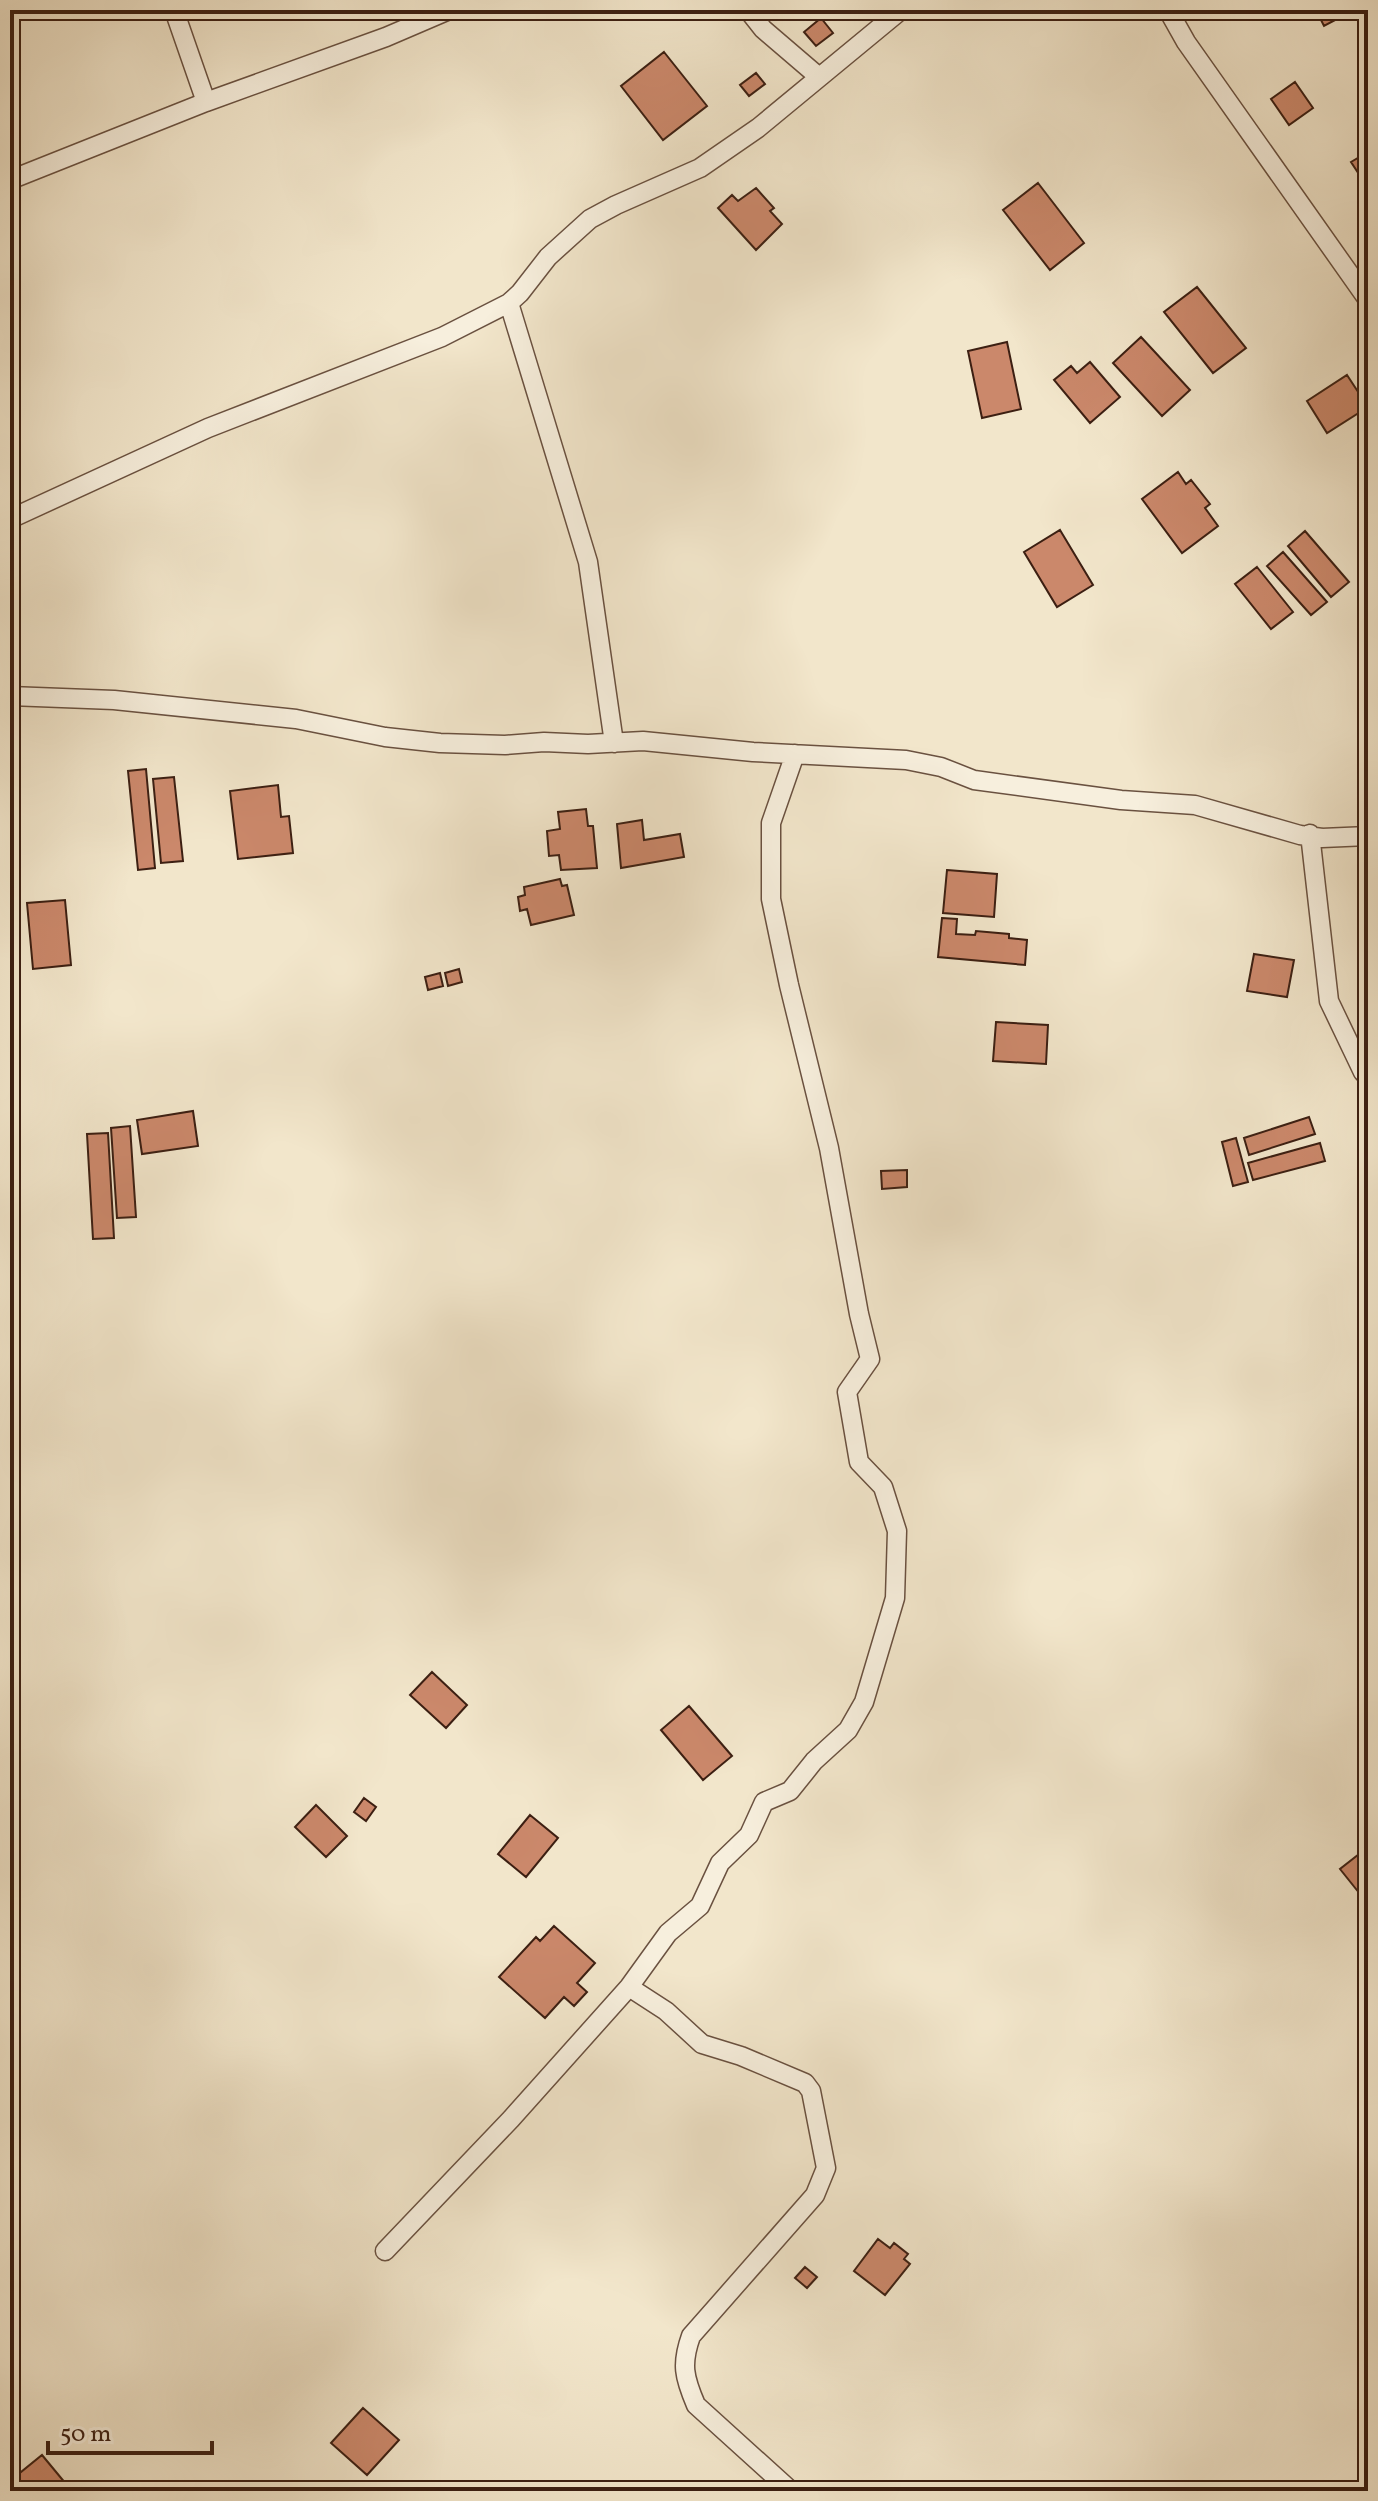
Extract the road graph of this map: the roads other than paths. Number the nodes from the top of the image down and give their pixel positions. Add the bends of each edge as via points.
1 (174, 10) edge
2 (449, 10) edge
3 (748, 10) edge
4 (901, 10) edge
5 (1168, 10) edge
6 (819, 77) junction
7 (206, 102) junction
8 (10, 180) edge
9 (1368, 300) edge
10 (509, 303) junction
11 (10, 519) edge
12 (10, 696) edge
13 (614, 743) junction
14 (795, 754) junction
15 (1310, 834) junction
16 (1368, 836) edge
17 (1368, 1077) edge
18 (629, 1987) junction
19 (385, 2251) dead end
20 (791, 2491) edge

1 - 7 street
2 - 7 street
3 - 6 street
4 - 6 street
5 - 9 street
6 - 10 street via 700,168 590,219
7 - 8 street
10 - 11 street via 442,337 208,428
10 - 13 street via 588,562
12 - 13 street via 114,700 296,719 440,743
13 - 14 street
14 - 15 street via 906,760 974,780 1195,805
14 - 18 street via 771,823 771,899 829,1148 870,1359 847,1392 859,1462 883,1487 897,1531 895,1598 864,1702 848,1730 790,1791 764,1802 749,1835 720,1863 700,1906 668,1933
15 - 16 street
15 - 17 street via 1329,1001
18 - 19 street
18 - 20 street via 702,2044 805,2083 811,2091 826,2168 823,2179 815,2195 691,2336 683,2359 696,2405

